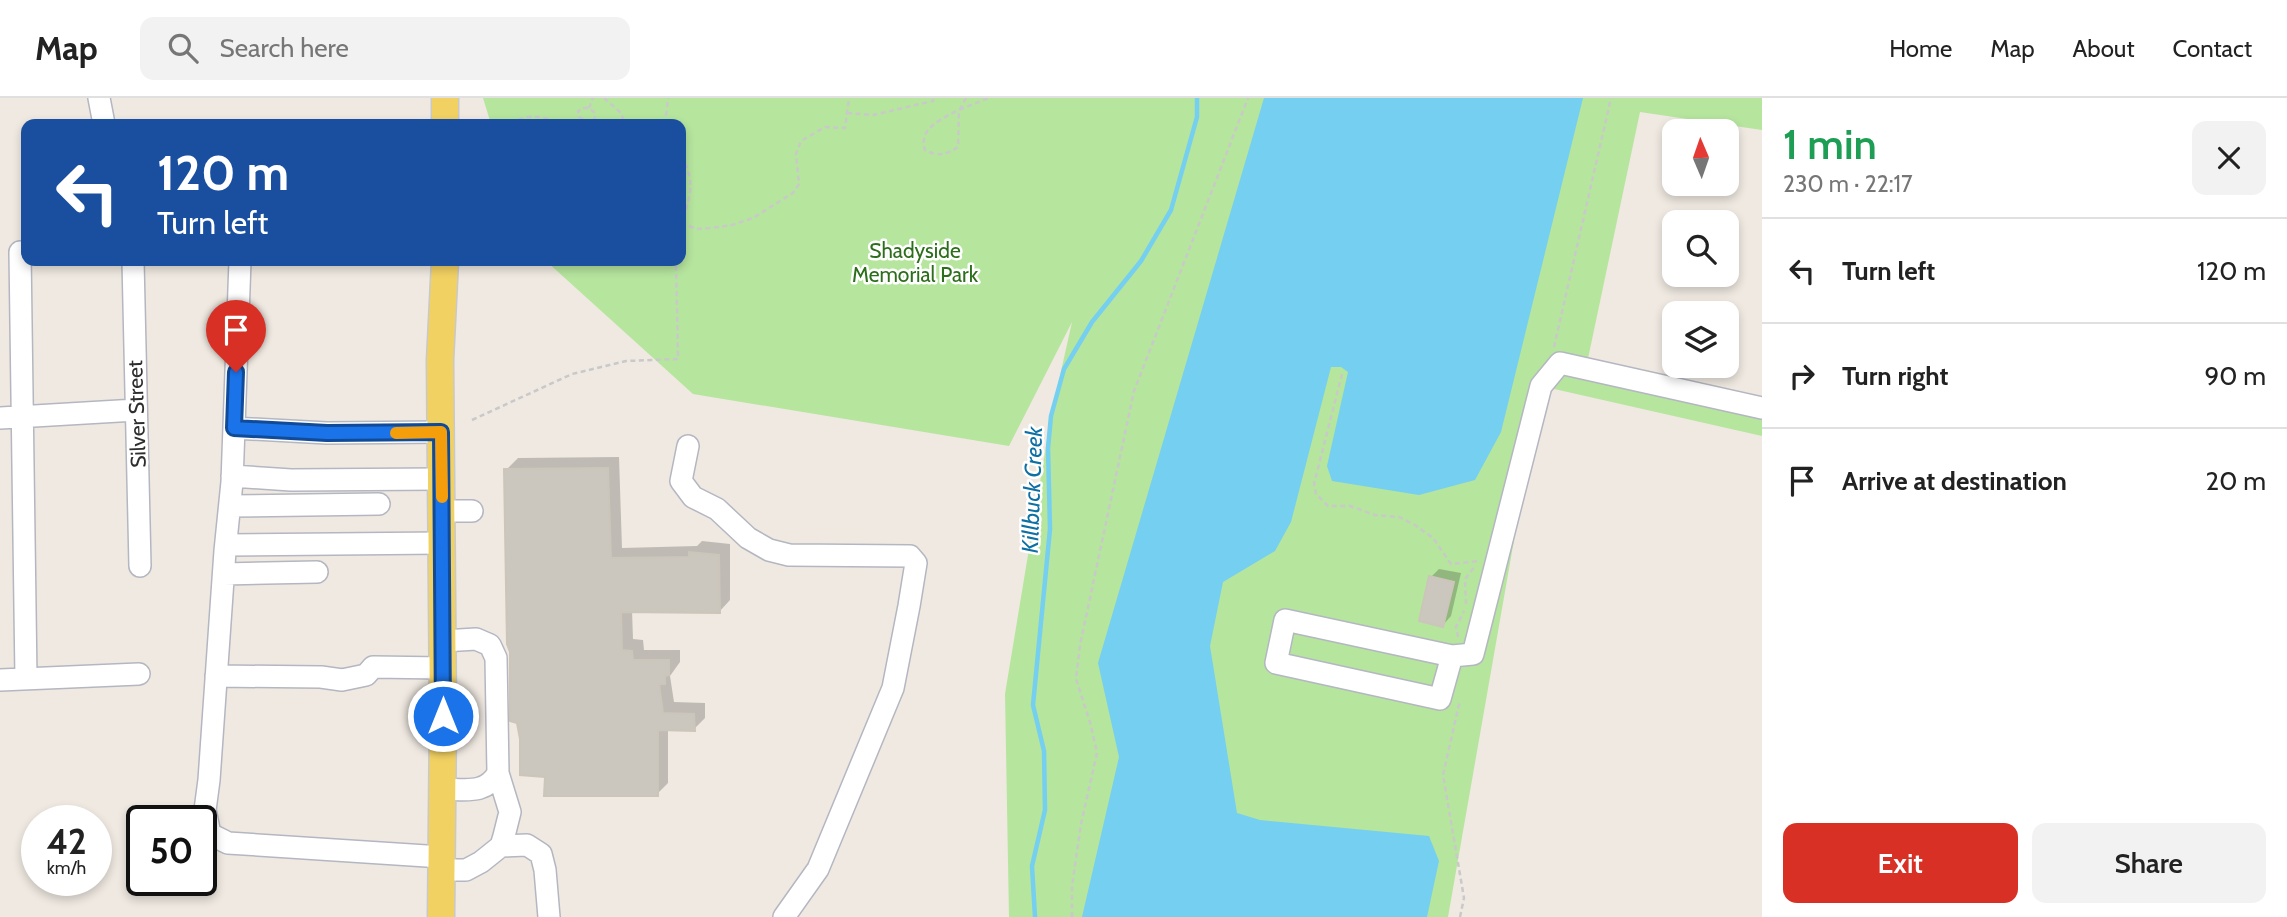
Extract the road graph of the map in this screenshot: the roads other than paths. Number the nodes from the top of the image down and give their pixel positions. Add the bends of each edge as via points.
1 (99, 98) edge
2 (445, 98) edge
3 (103, 119) edge
4 (445, 119) edge
5 (15, 252) edge
6 (133, 266) edge
7 (240, 266) edge
8 (445, 266) edge
9 (1762, 408) edge
10 (136, 410) junction
11 (23, 417) junction
12 (0, 418) edge
13 (234, 428) junction
14 (441, 432) junction
15 (688, 446) dead end
16 (232, 476) junction
17 (441, 479) junction
18 (342, 480) junction
19 (342, 505) junction
20 (379, 505) dead end
21 (230, 506) junction
22 (320, 506) junction
23 (442, 511) junction
24 (472, 511) dead end
25 (442, 543) junction
26 (320, 544) junction
27 (226, 545) junction
28 (140, 566) dead end
29 (317, 572) dead end
30 (224, 574) junction
31 (443, 641) junction
32 (1452, 656) junction
33 (443, 668) junction
34 (139, 674) dead end
35 (216, 676) junction
36 (26, 679) junction
37 (0, 680) edge
38 (498, 773) junction
39 (442, 789) junction
40 (501, 846) junction
41 (442, 864) junction
42 (441, 917) edge
43 (549, 917) edge
44 (784, 917) edge

1 - 3 street
2 - 4 main road
5 - 11 street
6 - 10 street, Silver Street
7 - 13 street
8 - 14 main road
9 - 32 street via 1560,363 1541,386 1473,654
10 - 11 street
10 - 28 street, Silver Street
11 - 12 street
11 - 36 street
13 - 14 street
13 - 16 street
14 - 17 main road
15 - 44 street via 681,481 692,497 717,509 748,538 769,550 789,555 910,556 916,563 892,688 818,869
16 - 18 street
16 - 21 street
17 - 18 street
17 - 23 main road
18 - 19 street
19 - 20 street
19 - 22 street
21 - 22 street
21 - 27 street
22 - 26 street
23 - 24 street
23 - 25 main road
25 - 26 street
25 - 31 main road
26 - 27 street
27 - 30 street
29 - 30 street
30 - 35 street
31 - 33 main road
31 - 38 street via 476,639 490,645 496,659
32 - 32 street via 1285,620 1276,663 1440,699
33 - 35 street via 373,667 366,675 342,680
33 - 39 main road
34 - 36 street
35 - 41 street via 205,810 210,834 228,844
36 - 37 street
38 - 39 street via 491,784 478,790
38 - 40 street via 510,812
39 - 41 main road
40 - 41 street via 466,870
40 - 43 street via 527,845 541,854
41 - 42 main road

